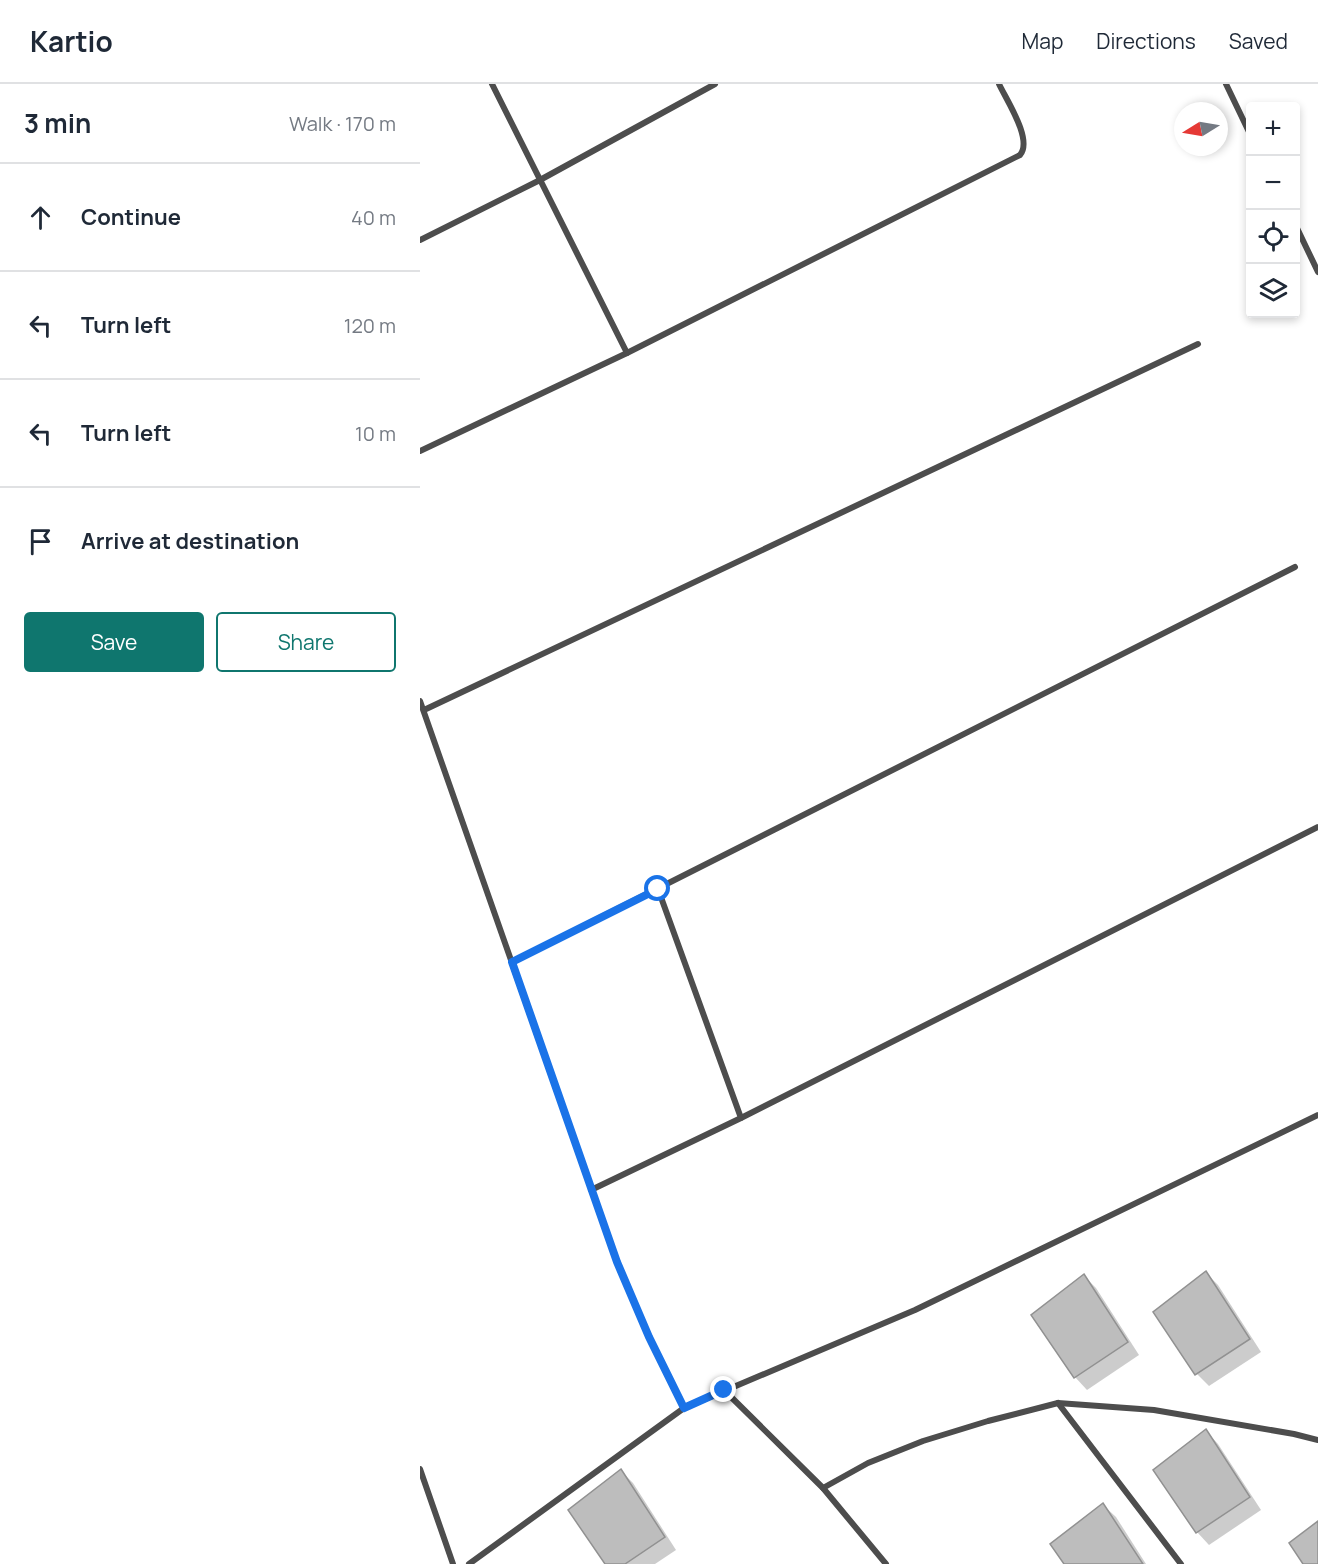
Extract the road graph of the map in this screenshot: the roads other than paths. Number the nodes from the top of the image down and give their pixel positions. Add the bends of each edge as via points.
1 (492, 84) edge
2 (715, 84) edge
3 (999, 84) edge
4 (1226, 84) edge
5 (1246, 124) edge
6 (540, 180) junction
7 (1300, 234) edge
8 (420, 240) edge
9 (1318, 272) edge
10 (1198, 344) dead end
11 (627, 353) junction
12 (420, 451) edge
13 (1295, 567) dead end
14 (420, 701) edge
15 (424, 710) junction
16 (1318, 827) edge
17 (658, 889) junction
18 (512, 962) junction
19 (1318, 1115) edge
20 (741, 1118) junction
21 (591, 1190) junction
22 (724, 1390) junction
23 (1058, 1403) junction
24 (684, 1408) junction
25 (1318, 1440) edge
26 (420, 1468) edge
27 (823, 1488) junction
28 (453, 1564) edge
29 (469, 1564) edge
30 (886, 1564) edge
31 (1180, 1564) edge

1 - 6 street
2 - 6 street
3 - 11 street via 1024,137 1020,155
4 - 5 street
6 - 8 street
6 - 11 street
7 - 9 street
10 - 15 street
11 - 12 street
13 - 17 street
14 - 15 street
15 - 18 street
16 - 20 street
17 - 18 street
17 - 20 street
18 - 21 street
19 - 22 street via 915,1310
20 - 21 street
21 - 24 street via 617,1262
22 - 24 street
22 - 27 street
23 - 25 street via 1154,1410
23 - 27 street via 923,1441 868,1463
23 - 31 street
24 - 29 street
26 - 28 street
27 - 30 street

